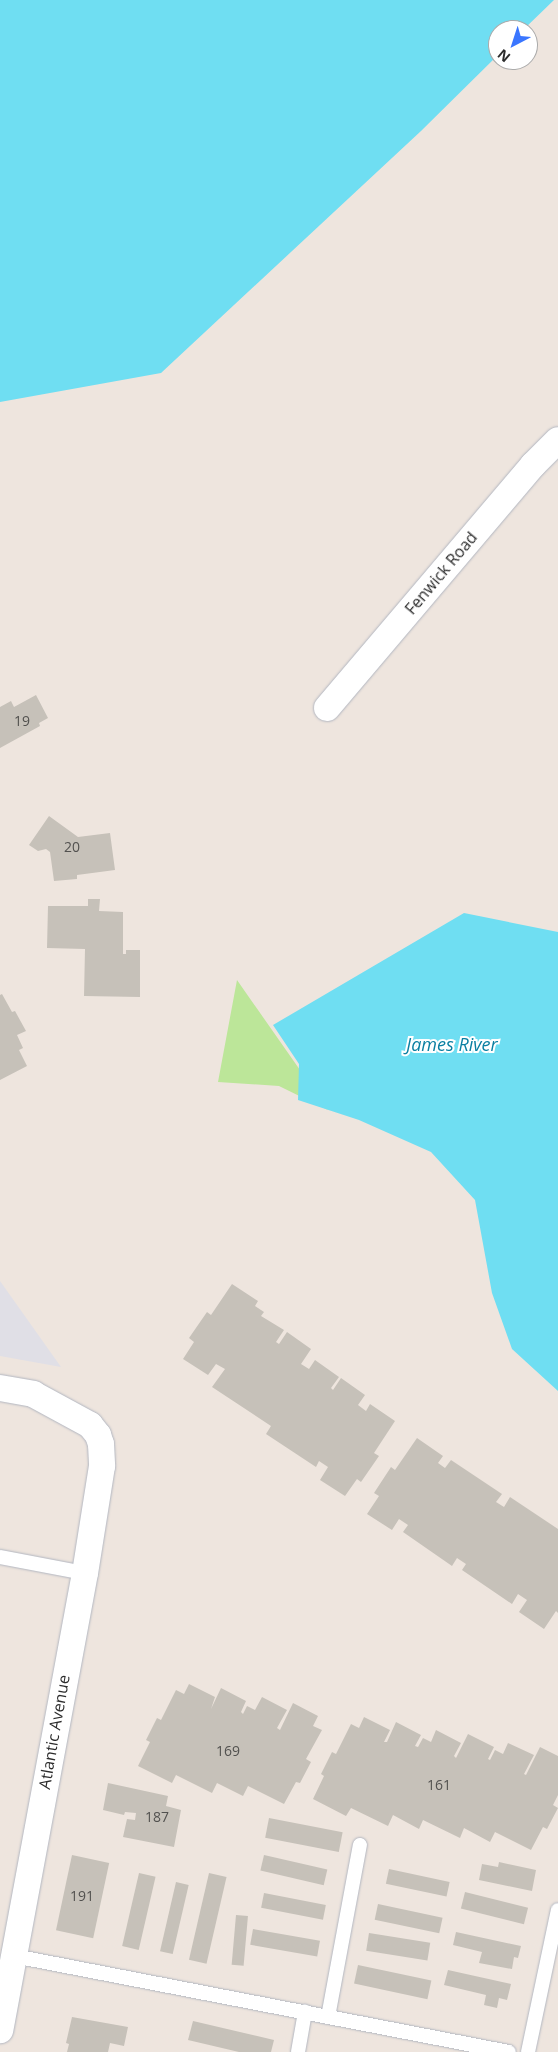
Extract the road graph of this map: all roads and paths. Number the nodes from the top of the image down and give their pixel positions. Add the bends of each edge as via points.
1 (558, 440) edge
2 (327, 708) dead end
3 (0, 1388) edge
4 (0, 1557) edge
5 (85, 1572) junction
6 (360, 1845) dead end
7 (558, 1910) edge
8 (7, 1955) edge
9 (305, 2012) junction
10 (328, 2017) junction
11 (0, 2030) edge
12 (298, 2052) edge
13 (509, 2052) edge
14 (528, 2052) edge

1 - 2 street, Fenwick Road via 533,465
3 - 5 street, Atlantic Avenue via 33,1394 90,1425 98,1435 102,1466
4 - 5 lane
5 - 8 street, Atlantic Avenue
6 - 10 lane
7 - 14 lane
8 - 9 lane
8 - 11 street, Atlantic Avenue
9 - 10 lane
9 - 12 lane
10 - 13 lane

